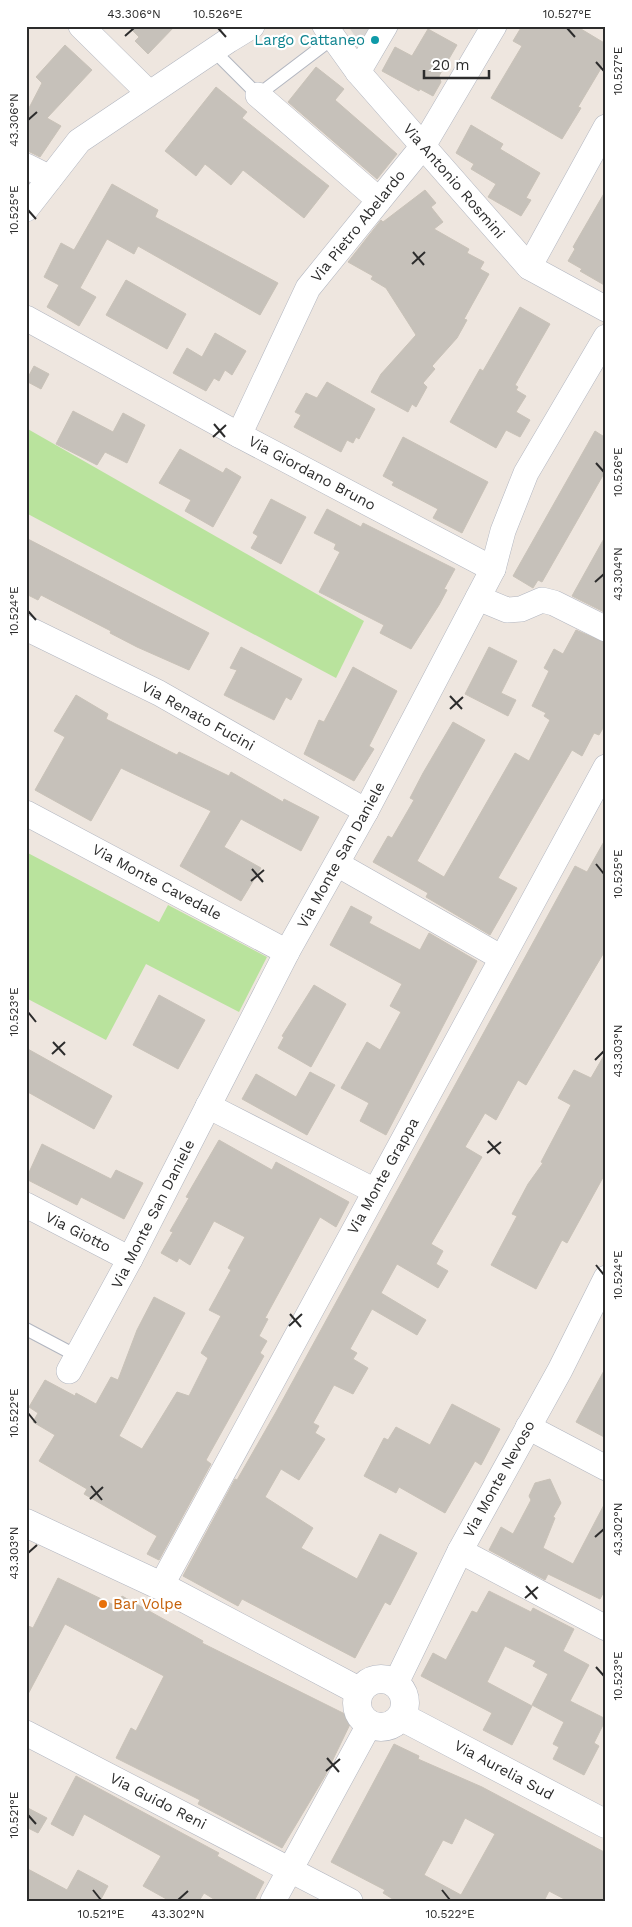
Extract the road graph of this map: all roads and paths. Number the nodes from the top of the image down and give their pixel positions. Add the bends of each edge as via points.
1 (81, 26) edge
2 (252, 26) edge
3 (386, 26) edge
4 (494, 26) edge
5 (329, 32) edge
6 (213, 50) junction
7 (358, 72) junction
8 (149, 93) junction
9 (258, 95) junction
10 (606, 127) edge
11 (423, 146) junction
12 (26, 166) edge
13 (50, 178) junction
14 (379, 200) junction
15 (26, 209) edge
16 (529, 267) junction
17 (606, 310) edge
18 (26, 318) edge
19 (606, 337) edge
20 (239, 435) junction
21 (493, 569) junction
22 (478, 598) junction
23 (26, 628) edge
24 (606, 629) edge
25 (606, 767) edge
26 (366, 812) junction
27 (26, 813) edge
28 (336, 864) junction
29 (287, 952) junction
30 (502, 958) junction
31 (208, 1106) junction
32 (375, 1191) junction
33 (26, 1205) edge
34 (130, 1259) junction
35 (603, 1291) edge
36 (26, 1329) edge
37 (73, 1364) joint
38 (528, 1427) junction
39 (606, 1468) edge
40 (26, 1524) edge
41 (460, 1551) junction
42 (161, 1586) junction
43 (606, 1628) edge
44 (396, 1682) junction
45 (359, 1692) junction
46 (402, 1717) junction
47 (369, 1725) junction
48 (26, 1733) edge
49 (606, 1824) edge
50 (289, 1869) junction
51 (273, 1901) edge
52 (350, 1901) edge

1 - 8 street
2 - 6 street
3 - 7 street
4 - 11 street, Via Pietro Abelardo
5 - 7 street, Via Antonio Rosmini
5 - 9 lane
6 - 8 street
6 - 9 lane
7 - 11 street, Via Antonio Rosmini
8 - 13 street via 78,141
9 - 14 street
10 - 16 street
11 - 14 street, Via Pietro Abelardo
11 - 16 street, Via Antonio Rosmini
12 - 13 street
13 - 15 street
14 - 20 street, Via Pietro Abelardo via 308,288
16 - 17 street, Via Antonio Rosmini
18 - 20 street, Via Giordano Bruno
19 - 21 street, Via Monte San Daniele via 526,473 503,531
20 - 21 street, Via Giordano Bruno
21 - 22 street, Via Monte San Daniele
22 - 24 street via 507,610 521,609 542,600
22 - 26 street, Via Monte San Daniele
23 - 26 street, Via Renato Fucini via 159,693
25 - 30 street, Via Monte Grappa
26 - 28 street, Via Monte San Daniele
27 - 29 street, Via Monte Cavedale
28 - 29 street, Via Monte San Daniele
28 - 30 street
29 - 31 street, Via Monte San Daniele
30 - 32 street, Via Monte Grappa
31 - 32 street
31 - 34 street, Via Monte San Daniele
32 - 42 street, Via Monte Grappa
33 - 34 street, Via Giotto
34 - 37 street, Via Monte San Daniele
35 - 38 street, Via Monte Nevoso
36 - 37 lane
38 - 39 street
38 - 41 street, Via Monte Nevoso
40 - 42 street
41 - 43 street
41 - 44 street, Via Monte Nevoso
42 - 45 street
44 - 45 street via 374,1679
44 - 46 street via 405,1696 406,1707
45 - 47 street via 356,1700 358,1713
46 - 47 street via 390,1726
46 - 49 street, Via Aurelia Sud
47 - 50 street
48 - 50 street, Via Guido Reni
50 - 51 street
50 - 52 street, Via Guido Reni

